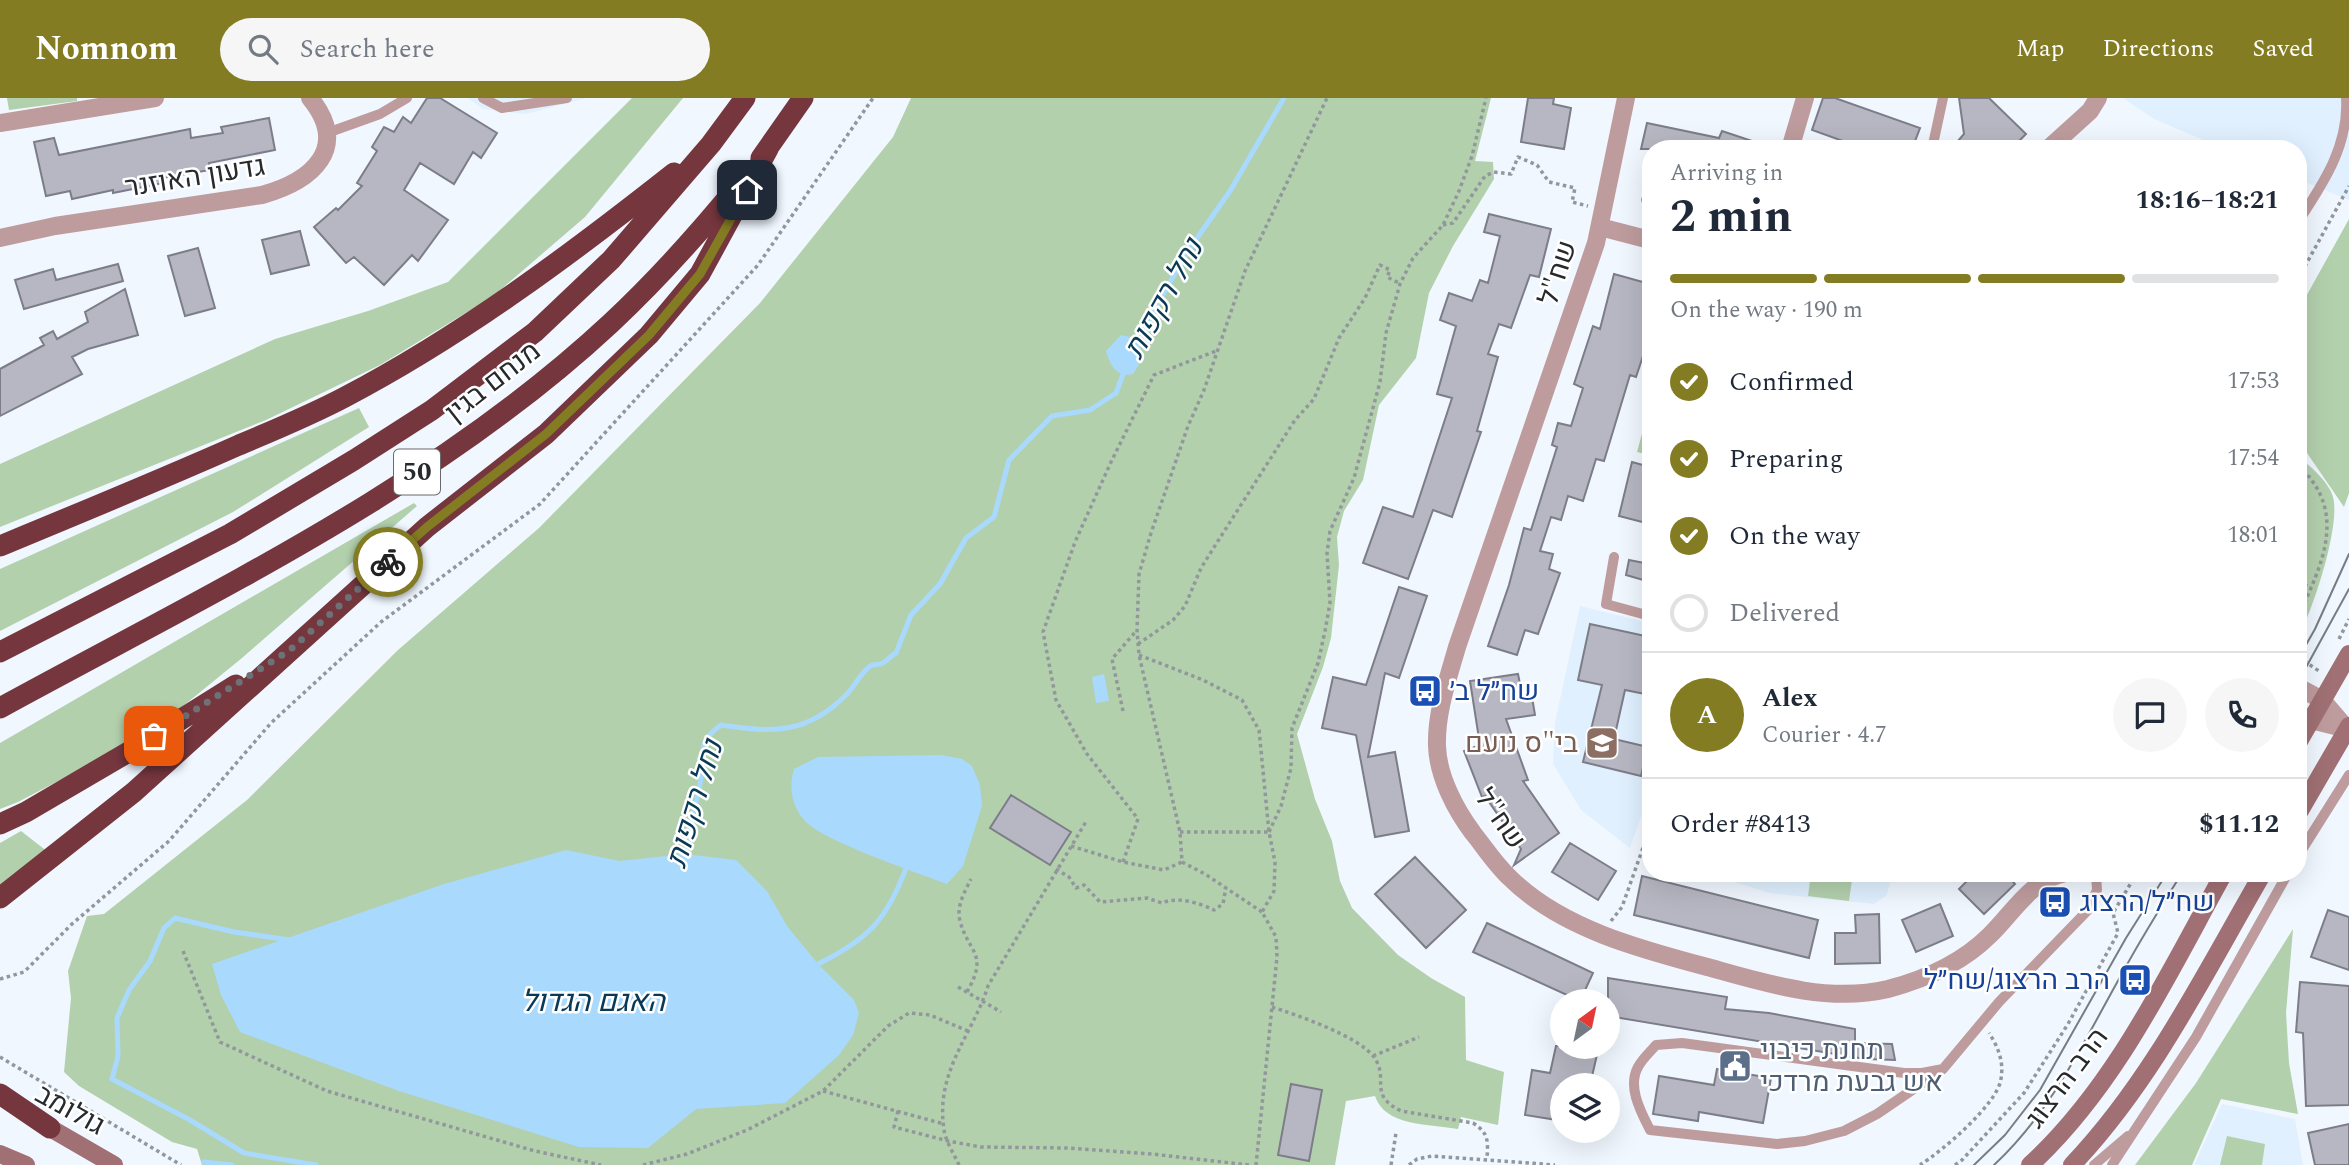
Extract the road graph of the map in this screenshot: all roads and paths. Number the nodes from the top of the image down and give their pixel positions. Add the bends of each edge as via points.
1 (155, 98) edge
2 (310, 98) edge
3 (407, 98) edge
4 (483, 98) edge
5 (567, 98) edge
6 (745, 98) edge
7 (803, 98) edge
8 (873, 98) edge
9 (1327, 98) edge
10 (1486, 98) edge
11 (1626, 98) edge
12 (1805, 98) edge
13 (1943, 98) edge
14 (2098, 98) edge
15 (2346, 98) edge
16 (0, 123) edge
17 (327, 133) junction
18 (1793, 140) edge
19 (1934, 140) edge
20 (2058, 140) edge
21 (711, 144) junction
22 (768, 149) junction
23 (2349, 186) edge
24 (1572, 202) dead end
25 (2307, 207) edge
26 (1443, 225) junction
27 (1600, 227) junction
28 (0, 238) edge
29 (1642, 238) edge
30 (2307, 263) edge
31 (1400, 284) junction
32 (1217, 351) junction
33 (2307, 473) edge
34 (0, 546) edge
35 (1615, 557) dead end
36 (2307, 586) edge
37 (2311, 588) junction
38 (2307, 597) edge
39 (1642, 614) edge
40 (1137, 629) junction
41 (1138, 644) junction
42 (290, 650) junction
43 (0, 652) edge
44 (2349, 654) edge
45 (1139, 655) junction
46 (2307, 663) edge
47 (2321, 672) dead end
48 (2307, 692) edge
49 (2322, 700) junction
50 (0, 708) edge
51 (1123, 711) dead end
52 (2307, 713) edge
53 (2307, 717) edge
54 (2348, 728) edge
55 (2349, 775) edge
56 (2307, 799) edge
57 (1087, 820) dead end
58 (0, 824) edge
59 (1180, 832) junction
60 (1269, 832) junction
61 (2307, 842) edge
62 (1071, 846) junction
63 (1642, 851) edge
64 (1123, 862) junction
65 (1182, 862) junction
66 (1056, 869) junction
67 (971, 879) dead end
68 (2030, 882) edge
69 (2043, 882) edge
70 (2097, 882) edge
71 (2132, 882) edge
72 (2219, 882) edge
73 (2258, 882) edge
74 (2283, 882) edge
75 (1226, 887) junction
76 (0, 898) edge
77 (2012, 909) junction
78 (1262, 912) junction
79 (1601, 934) junction
80 (183, 951) dead end
81 (0, 979) edge
82 (958, 987) dead end
83 (967, 992) junction
84 (983, 1002) junction
85 (1272, 1007) junction
86 (1001, 1012) dead end
87 (1983, 1022) junction
88 (968, 1031) junction
89 (1419, 1037) dead end
90 (1373, 1056) junction
91 (0, 1057) edge
92 (1943, 1069) junction
93 (823, 1091) junction
94 (0, 1094) edge
95 (0, 1101) edge
96 (898, 1111) junction
97 (944, 1124) junction
98 (50, 1128) junction
99 (2138, 1129) junction
100 (1396, 1133) dead end
101 (948, 1141) junction
102 (0, 1154) edge
103 (1487, 1159) junction
104 (1541, 1164) edge
105 (26, 1165) edge
106 (114, 1165) edge
107 (181, 1165) edge
108 (601, 1165) edge
109 (643, 1165) edge
110 (959, 1165) edge
111 (1250, 1165) edge
112 (1256, 1165) edge
113 (1391, 1165) edge
114 (1409, 1165) edge
115 (1555, 1165) edge
116 (1920, 1165) edge
117 (1955, 1165) edge
118 (2030, 1165) edge
119 (2072, 1165) edge
120 (2094, 1165) edge
121 (2112, 1165) edge

1 - 16 street
2 - 17 street
3 - 17 lane via 380,114
4 - 5 lane via 502,108
6 - 21 highway, מנחם בגין / 50
7 - 22 highway, מנחם בגין / 50
8 - 81 path via 758,265 540,504 382,622 271,723 169,841 24,972
9 - 32 path via 1244,271
10 - 26 path via 1472,156
11 - 27 street, שח"ל
12 - 18 street
13 - 19 lane
14 - 20 street
15 - 25 lane via 2344,138
17 - 28 street, גדעון האוזנר via 328,142 316,167 282,190
21 - 34 highway via 550,267 414,358 344,397 204,461
21 - 43 highway, מנחם בגין / 50 via 611,260 535,332 432,410 230,534
22 - 42 highway via 700,274 649,335 546,434 427,527
22 - 50 highway, מנחם בגין / 50 via 698,235 611,323 458,444 370,503 262,566
23 - 30 path
24 - 26 path via 1575,188 1549,182 1537,165 1518,157 1511,174 1485,176 1453,223
26 - 31 path via 1413,258
27 - 29 street
27 - 79 street, שח"ל via 1457,648 1443,695 1437,747 1443,775 1462,818 1510,878 1563,917
31 - 41 path via 1387,277 1390,270 1380,265 1339,338 1314,399 1295,420 1218,541 1185,606
31 - 60 path via 1386,333 1380,382 1353,478 1330,531 1330,603 1325,631 1318,663 1292,728 1291,768
32 - 40 path via 1139,574
32 - 64 path via 1154,375 1090,508 1043,632 1056,700 1087,754 1138,819
33 - 37 path via 2320,492 2328,527 2325,551
35 - 39 lane via 1606,604
36 - 37 path
37 - 38 path
40 - 41 path
40 - 51 path via 1112,659
41 - 45 path
42 - 58 highway via 137,747
42 - 76 highway via 134,792
44 - 49 main road
45 - 59 path
45 - 60 path via 1242,700 1259,730
46 - 47 path
48 - 49 street
49 - 52 main road
49 - 54 street
53 - 54 street
54 - 56 main road
55 - 61 lane
57 - 62 path
59 - 60 path
59 - 65 path
60 - 78 path via 1274,891
62 - 64 path
62 - 66 path
63 - 79 path via 1622,907
64 - 65 path via 1164,870
65 - 75 path
66 - 75 path via 1076,888 1084,885 1100,902 1147,898 1162,903 1170,899 1214,910 1223,904
66 - 84 path
67 - 83 path via 960,909 960,920 977,955 976,976
68 - 77 street, שח"ל
69 - 77 street, שח"ל
70 - 87 lane via 2089,909
71 - 117 path via 2113,913 2118,933 2068,1024 2024,1093
72 - 118 main road, הרב הרצוג via 2127,1043 2074,1117
73 - 119 main road, הרב הרצוג via 2152,1060 2111,1120
74 - 99 lane
75 - 78 path
77 - 79 street, שח"ל via 1991,935 1942,970 1911,983 1854,994 1764,983
78 - 85 path via 1276,937
80 - 108 path via 220,1042 327,1091 535,1151
82 - 83 path
83 - 84 path
84 - 86 path
84 - 88 path
85 - 90 path via 1305,1017
85 - 112 path
87 - 92 lane
87 - 116 path via 2001,1057 2001,1083 1960,1134
88 - 93 path via 930,1015 909,1013 888,1026
88 - 97 path via 947,1073
89 - 90 path
90 - 103 path via 1384,1099 1391,1106 1473,1123 1486,1135
91 - 107 path
92 - 92 lane via 1844,1131 1777,1144 1650,1130 1634,1088 1637,1068 1656,1045 1682,1043 1904,1073
93 - 96 path
93 - 109 path via 747,1130 687,1154
94 - 98 highway
95 - 98 main road, גולומב
96 - 97 path
96 - 101 path via 894,1127
97 - 101 path
98 - 106 main road, גולומב
99 - 120 lane
99 - 121 lane
100 - 113 path
101 - 110 path
101 - 111 path
102 - 105 main road
103 - 104 path
103 - 114 path via 1432,1156
104 - 115 path

